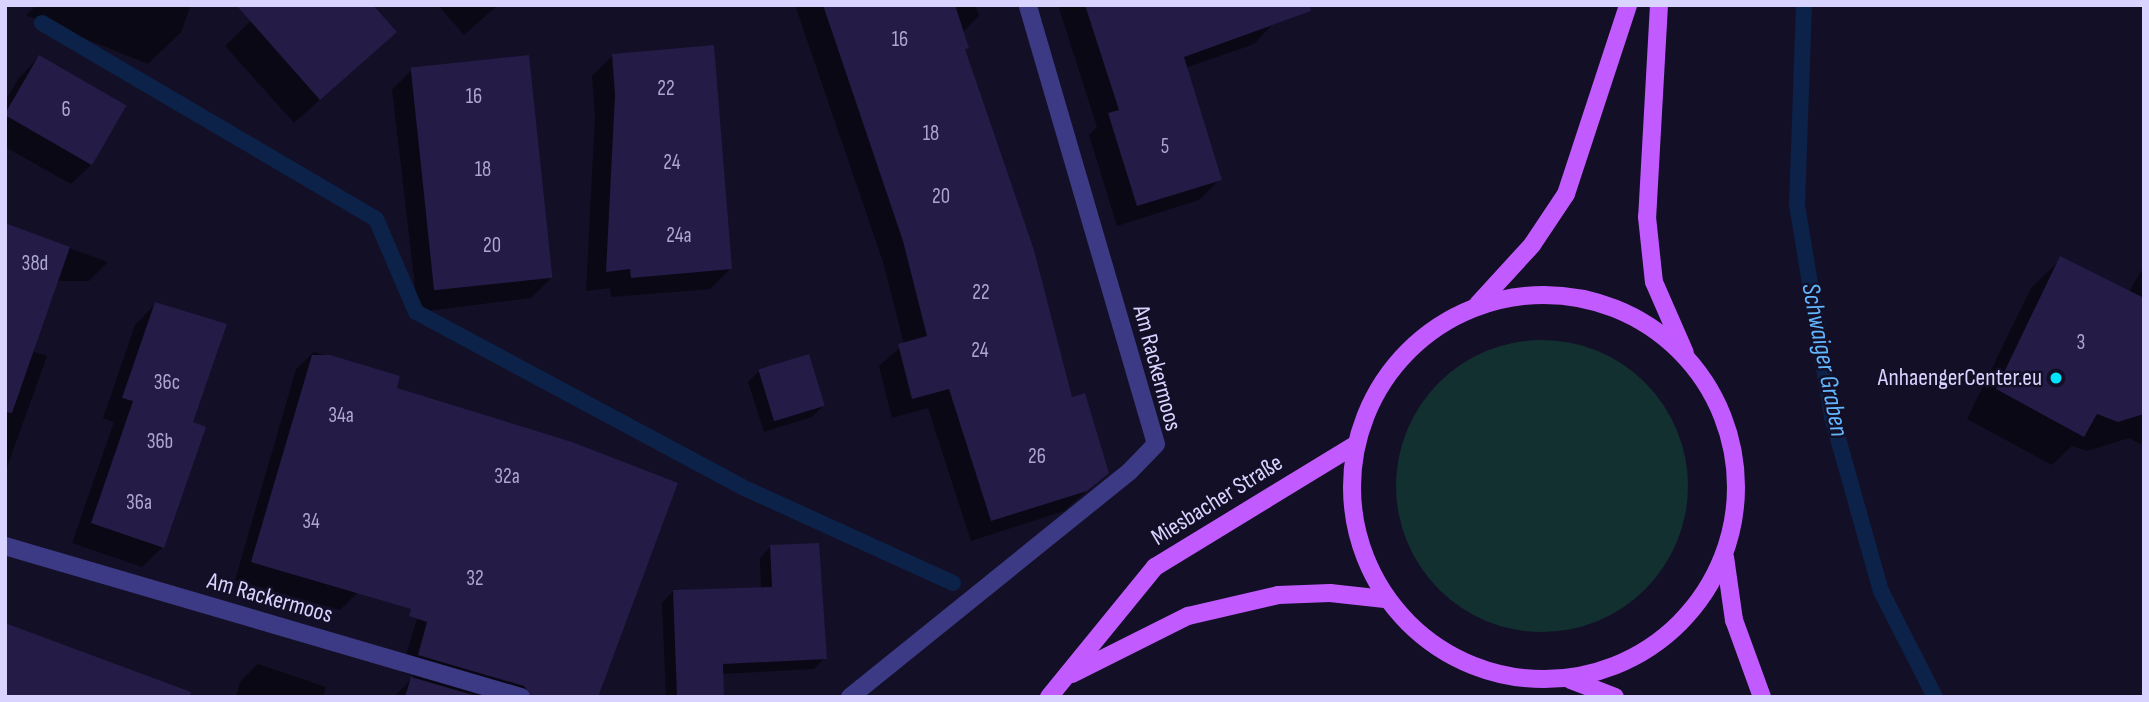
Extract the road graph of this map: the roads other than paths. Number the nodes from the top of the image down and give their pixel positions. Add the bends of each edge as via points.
1 (1028, 5) edge
2 (1628, 5) edge
3 (1659, 5) edge
4 (1478, 304) junction
5 (1685, 353) junction
6 (1354, 444) junction
7 (5, 546) edge
8 (1725, 557) junction
9 (1385, 599) junction
10 (1066, 677) junction
11 (1571, 680) junction
12 (521, 697) edge
13 (850, 697) edge
14 (1049, 697) edge
15 (1615, 697) edge
16 (1762, 697) edge

1 - 13 street, Am Rackermoos via 1156,444 1130,471
2 - 4 main road via 1597,111 1566,194 1532,245
3 - 5 main road via 1647,217 1654,282
4 - 5 main road via 1551,293 1624,310
4 - 6 main road via 1422,336 1379,385
5 - 8 main road via 1724,414 1738,486
6 - 9 main road via 1350,499 1360,551
6 - 10 main road, Miesbacher Straße via 1155,568
7 - 12 street, Am Rackermoos
8 - 11 main road via 1690,616 1636,659
8 - 16 main road via 1734,620
9 - 10 main road, Miesbacher Straße via 1330,593 1278,595 1188,616
9 - 11 main road via 1435,649 1500,677
10 - 14 main road, Miesbacher Straße
11 - 15 main road

